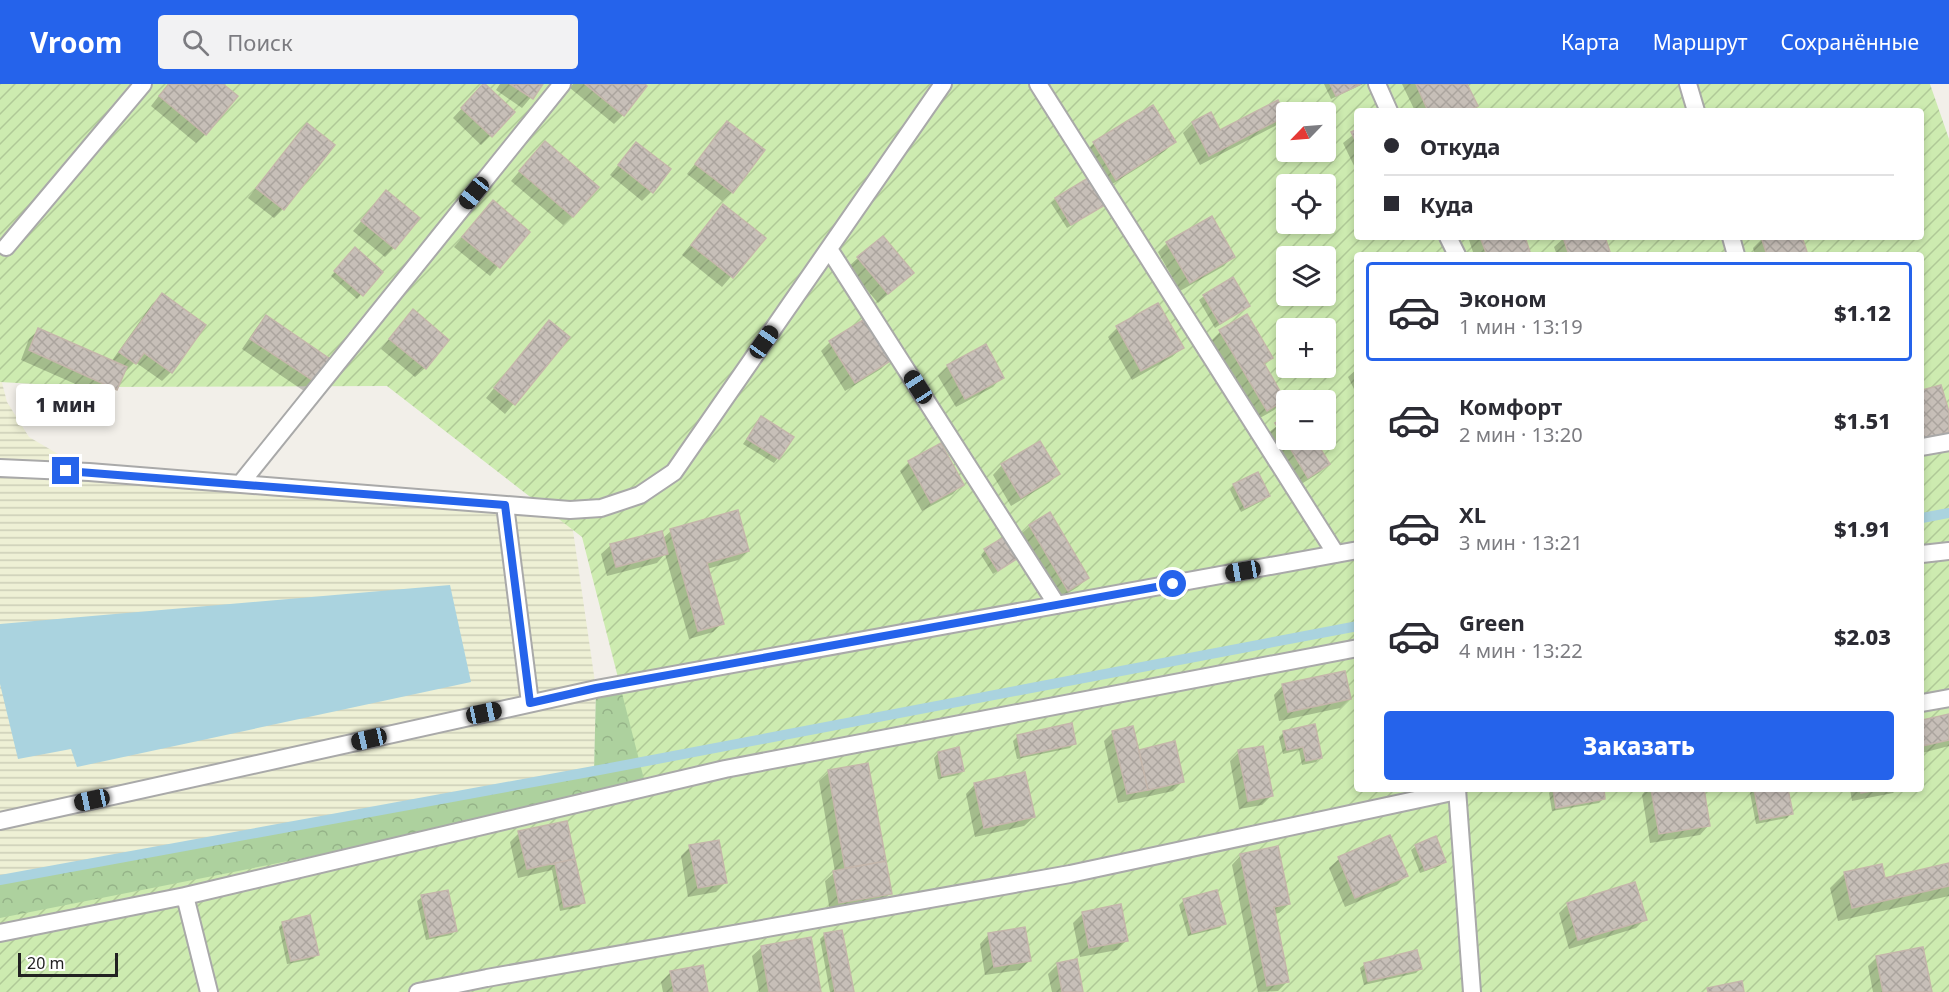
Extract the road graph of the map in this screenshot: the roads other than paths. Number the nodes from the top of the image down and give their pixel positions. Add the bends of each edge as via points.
1 (143, 84) edge
2 (562, 84) edge
3 (943, 84) edge
4 (1038, 84) edge
5 (1377, 84) edge
6 (1688, 84) edge
7 (1388, 108) edge
8 (1695, 108) edge
9 (6, 246) dead end
10 (829, 249) junction
11 (1949, 442) edge
12 (1924, 447) edge
13 (0, 468) edge
14 (241, 483) junction
15 (505, 505) junction
16 (1949, 550) edge
17 (1354, 551) edge
18 (1335, 554) junction
19 (1924, 554) edge
20 (1058, 605) junction
21 (1354, 649) edge
22 (1949, 698) edge
23 (530, 703) junction
24 (1924, 703) edge
25 (1448, 792) edge
26 (1457, 792) edge
27 (0, 820) edge
28 (185, 896) junction
29 (0, 933) edge
30 (209, 992) edge
31 (418, 992) edge
32 (1472, 992) edge

1 - 9 lane
2 - 14 lane
3 - 10 lane
4 - 18 lane
5 - 7 lane
6 - 8 lane
10 - 15 lane via 674,472 640,495 601,508
10 - 20 lane
11 - 12 lane
13 - 14 lane
14 - 15 lane
15 - 23 lane
16 - 19 lane
17 - 18 lane
18 - 20 lane
20 - 23 lane
21 - 28 lane via 725,769
22 - 24 lane
23 - 27 lane
25 - 31 lane via 1070,874
26 - 32 lane
28 - 29 lane
28 - 30 lane

